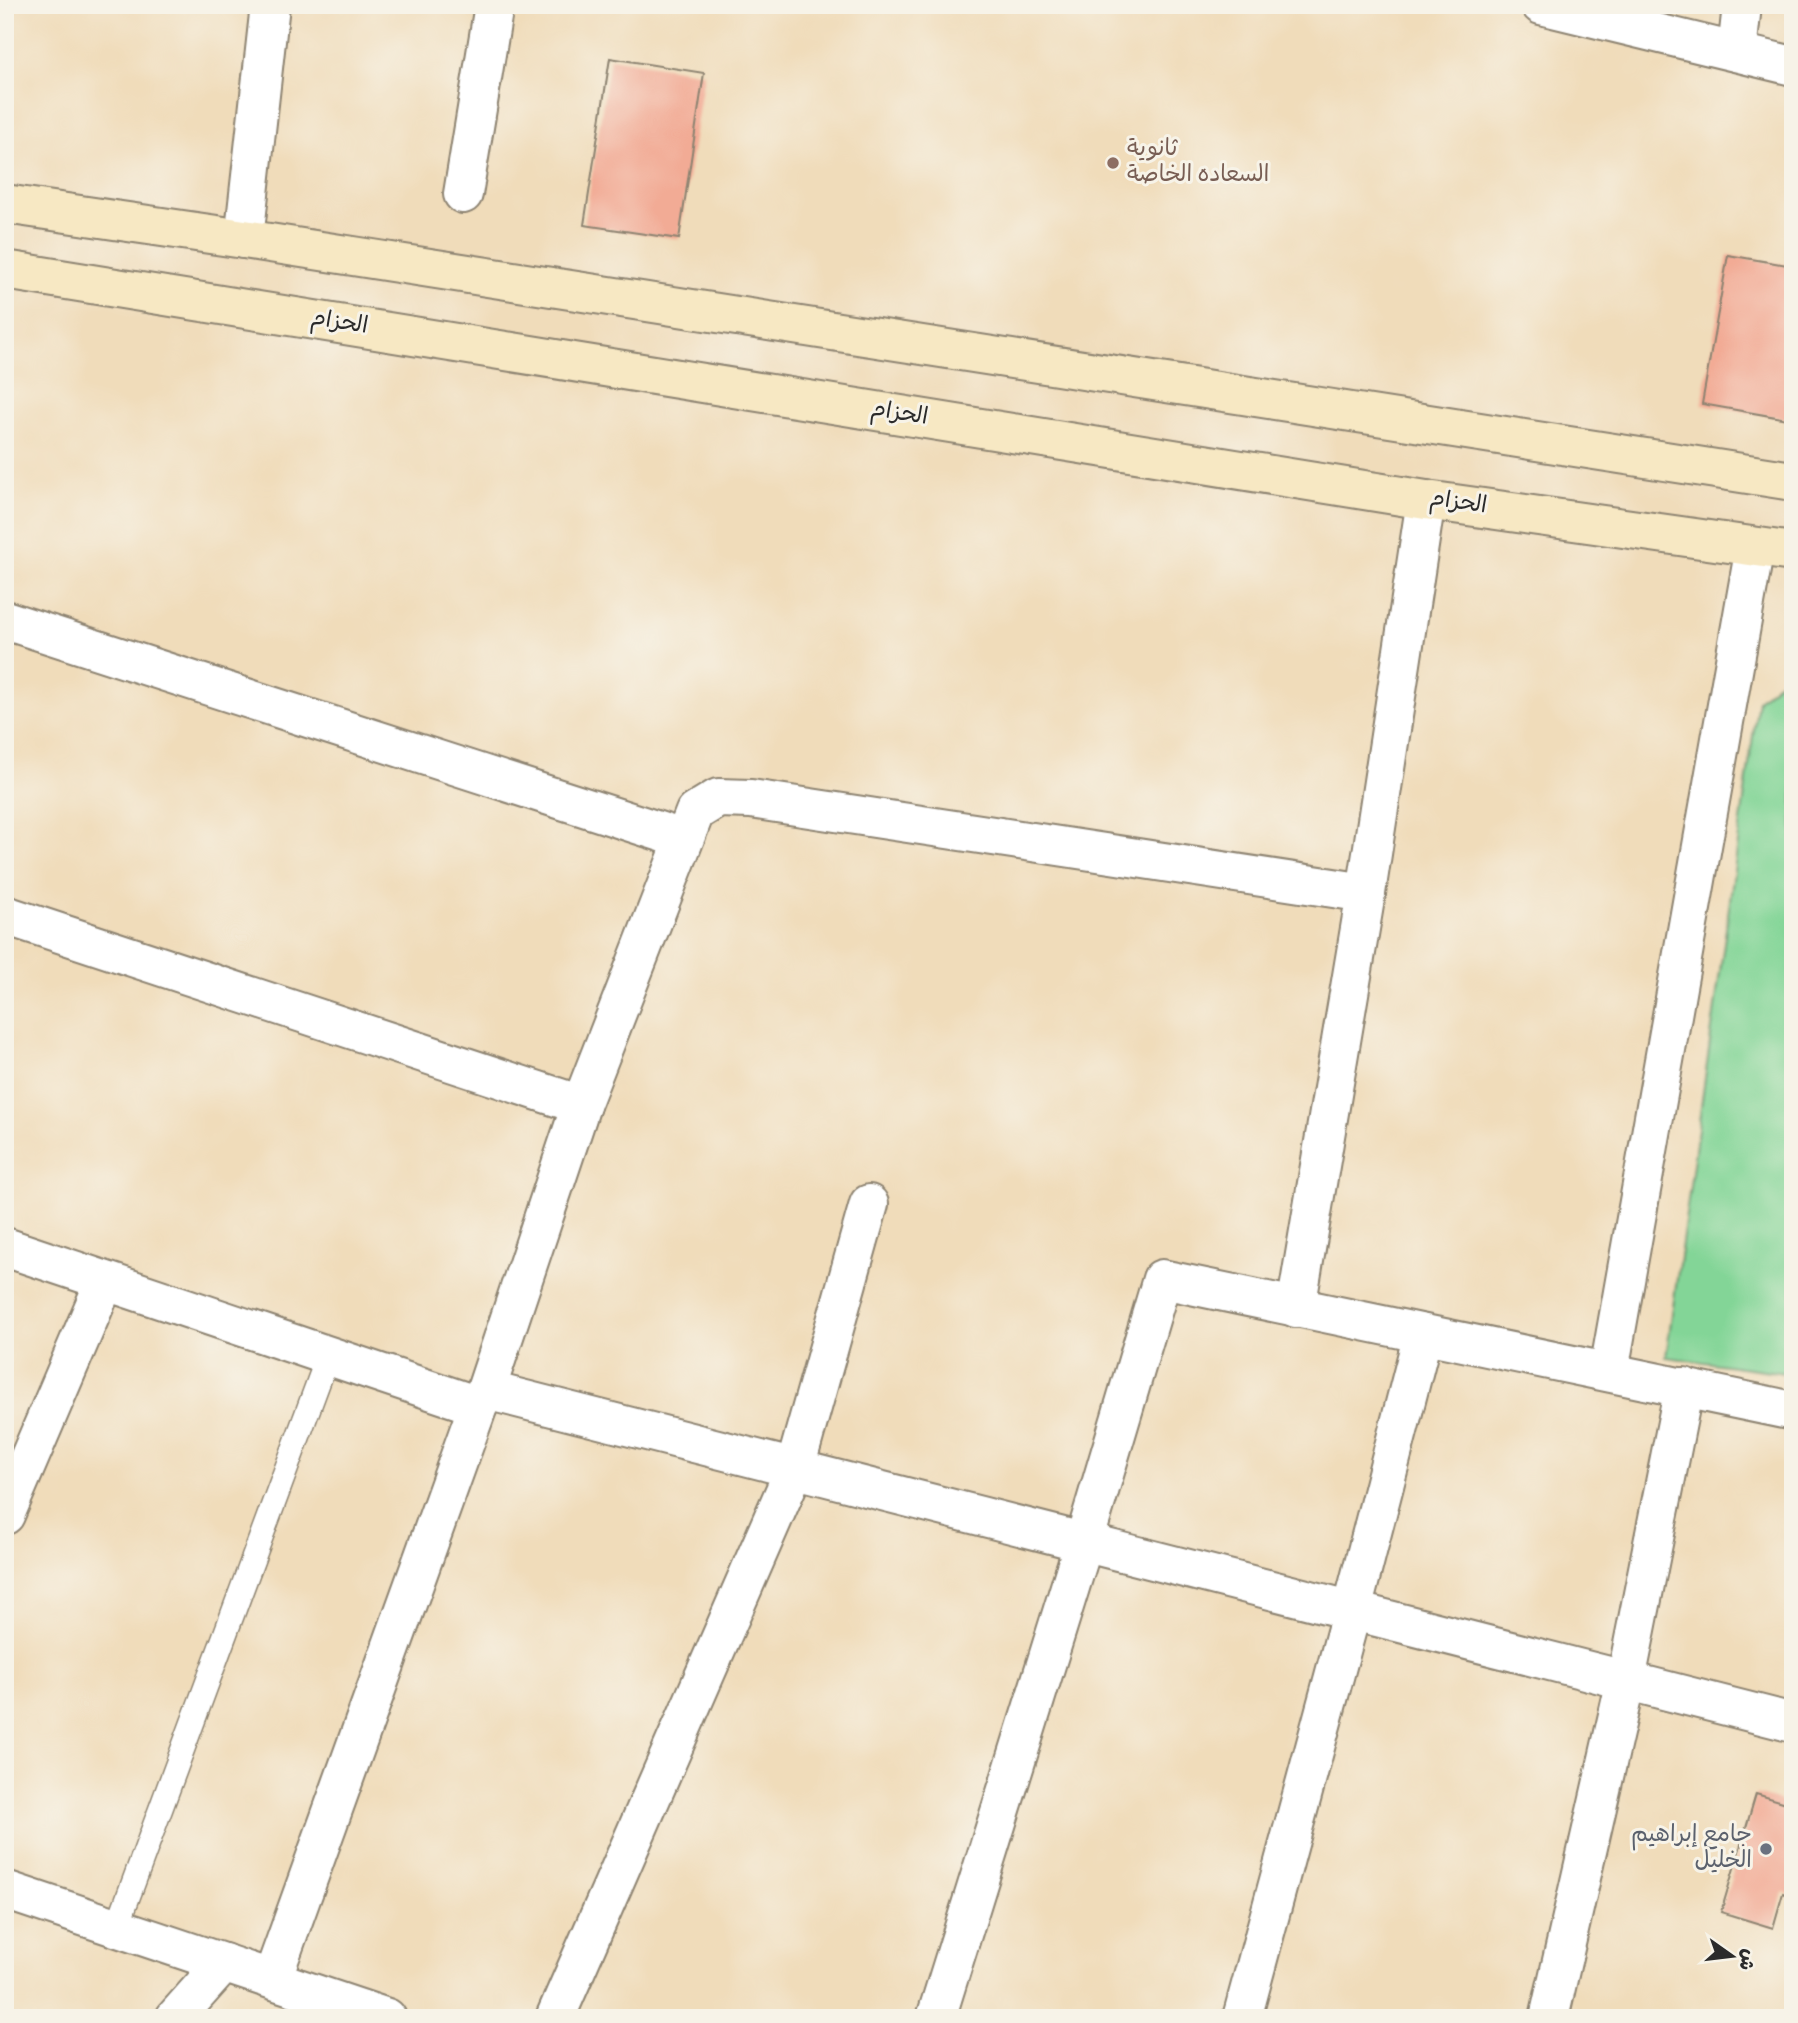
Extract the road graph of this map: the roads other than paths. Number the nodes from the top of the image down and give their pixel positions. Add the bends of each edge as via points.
1 (270, 5) edge
2 (494, 5) edge
3 (1541, 5) edge
4 (1742, 5) edge
5 (1738, 52) junction
6 (1793, 66) edge
7 (463, 194) dead end
8 (5, 204) edge
9 (244, 239) junction
10 (5, 270) edge
11 (1793, 481) edge
12 (1426, 500) junction
13 (1755, 547) junction
14 (1793, 552) edge
15 (5, 620) edge
16 (683, 839) junction
17 (1366, 893) junction
18 (5, 915) edge
19 (581, 1105) junction
20 (869, 1204) dead end
21 (5, 1247) edge
22 (105, 1281) junction
23 (1296, 1308) junction
24 (1423, 1334) junction
25 (328, 1356) junction
26 (1609, 1371) junction
27 (1684, 1387) junction
28 (482, 1398) junction
29 (1793, 1410) edge
30 (794, 1468) junction
31 (5, 1515) edge
32 (1084, 1542) junction
33 (1352, 1610) junction
34 (1626, 1680) junction
35 (1793, 1723) edge
36 (5, 1890) edge
37 (117, 1927) junction
38 (224, 1963) junction
39 (272, 1979) junction
40 (175, 2018) edge
41 (387, 2018) edge
42 (555, 2018) edge
43 (936, 2018) edge
44 (1242, 2018) edge
45 (1549, 2018) edge

1 - 9 street
2 - 7 street
3 - 5 street
4 - 5 street
5 - 6 street
8 - 9 main road
9 - 11 main road
10 - 12 main road, الحزام
12 - 13 main road, الحزام
12 - 17 street
13 - 14 main road, الحزام
13 - 26 street
15 - 16 street
16 - 17 street via 695,813 718,798 751,799
16 - 19 street
17 - 23 street
18 - 19 street
19 - 28 street
20 - 30 street
21 - 22 street
22 - 25 street
22 - 31 street
23 - 24 street
23 - 32 street via 1162,1279
24 - 26 street
24 - 33 street
25 - 28 street
25 - 37 lane
26 - 27 street
27 - 29 street
27 - 34 street
28 - 30 street
28 - 39 street
30 - 32 street
30 - 42 street
32 - 33 street
32 - 43 street
33 - 34 street
33 - 44 street
34 - 35 street
34 - 45 street
36 - 37 street
37 - 38 street
38 - 39 street
38 - 40 street
39 - 41 street

